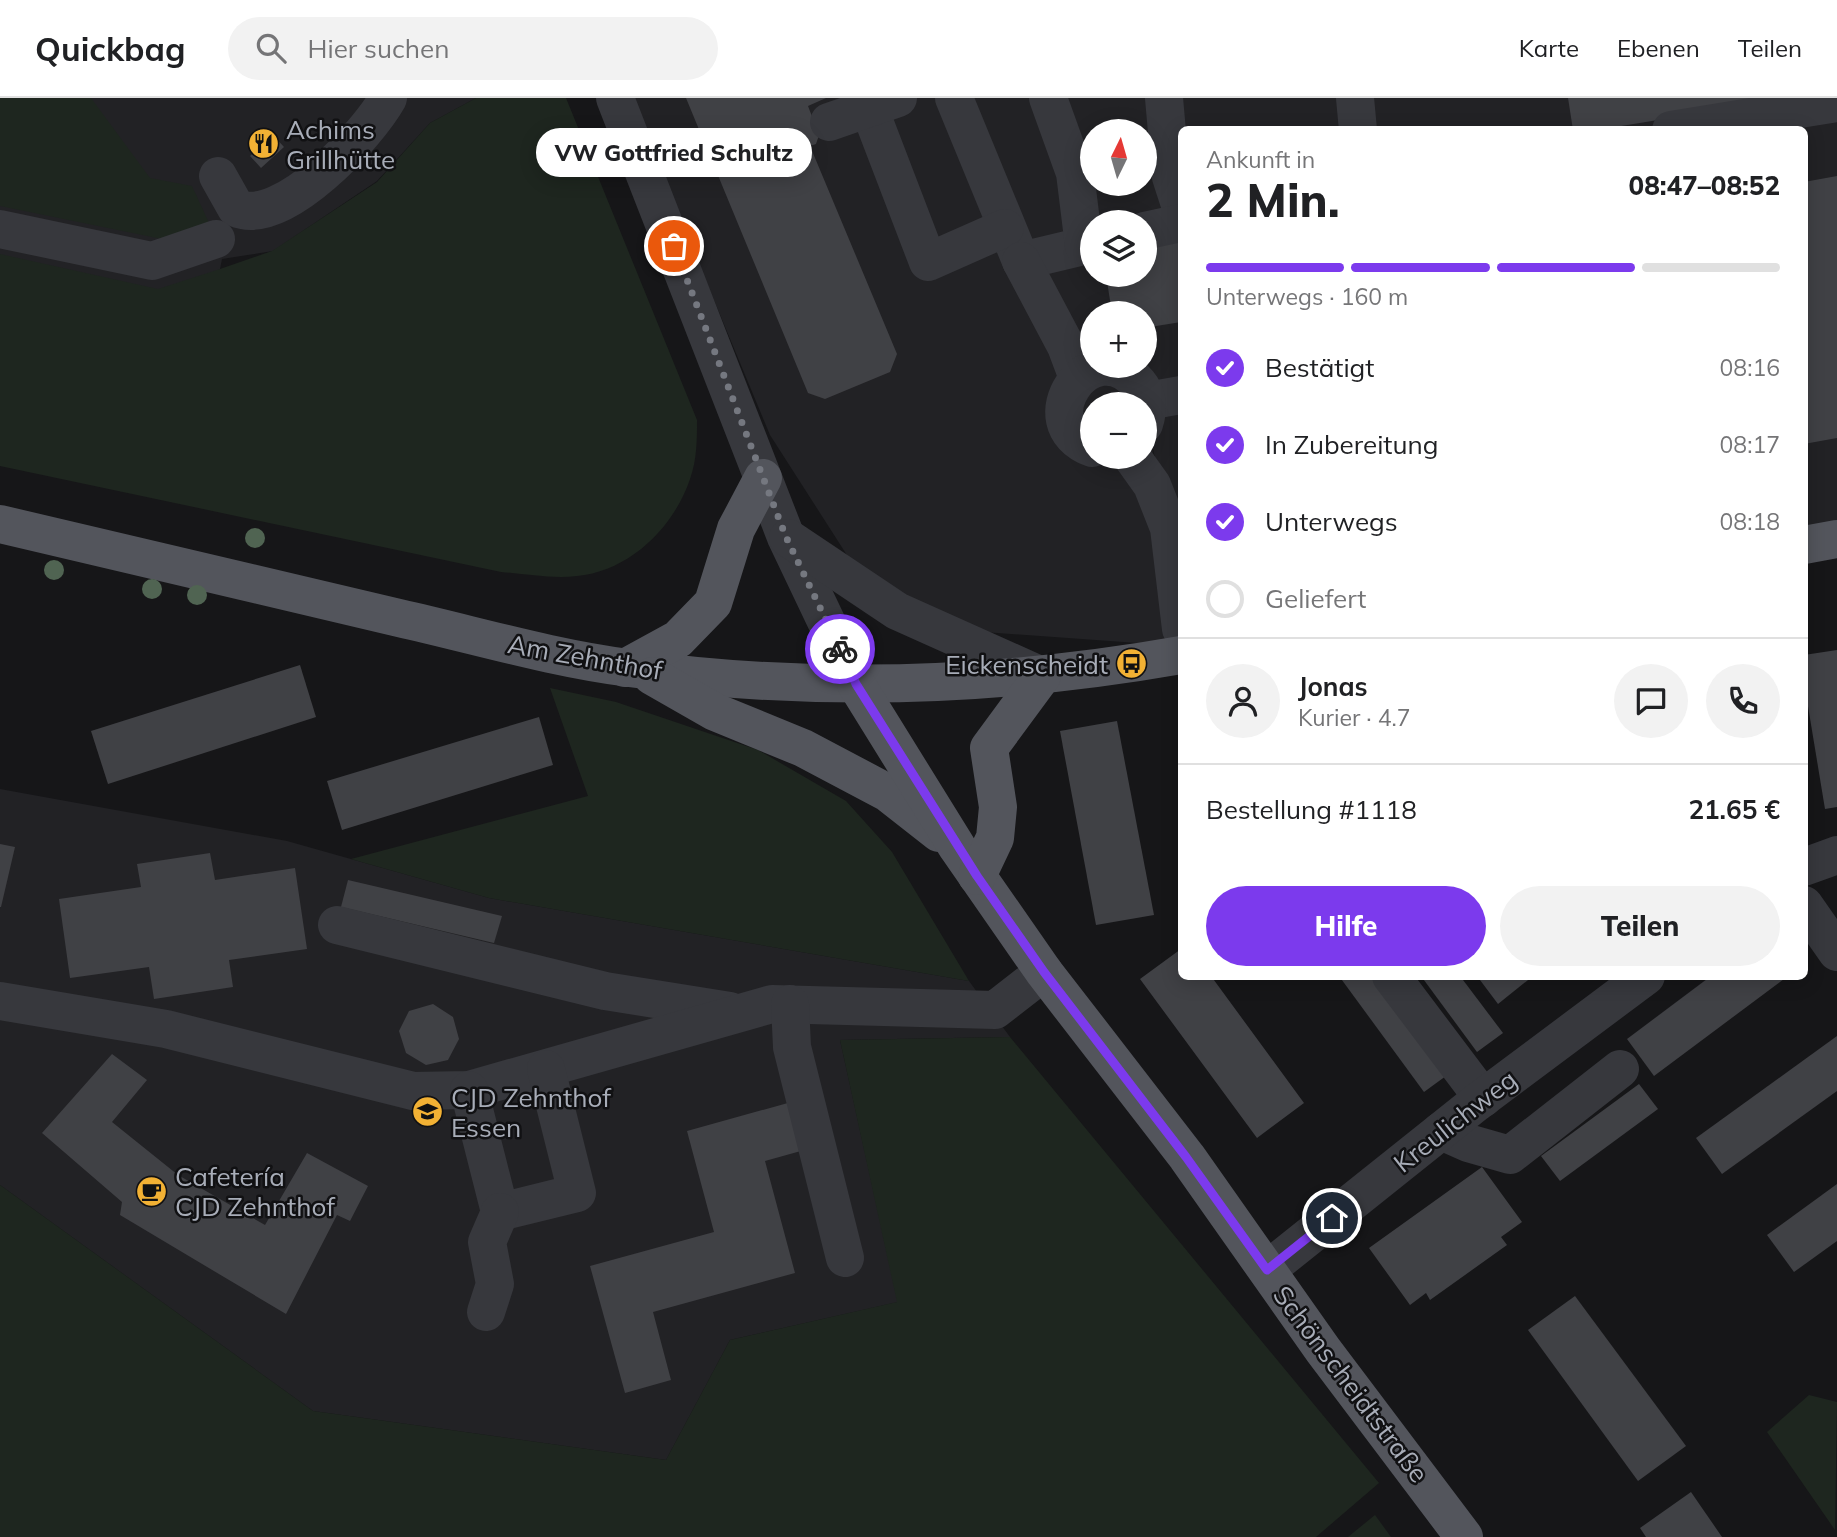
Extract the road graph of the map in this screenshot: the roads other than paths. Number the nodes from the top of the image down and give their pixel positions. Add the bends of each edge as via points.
1 (388, 98) edge
2 (615, 98) edge
3 (954, 98) edge
4 (1048, 98) edge
5 (1164, 98) edge
6 (1355, 98) edge
7 (883, 103) edge
8 (1837, 103) edge
9 (829, 122) dead end
10 (1358, 126) edge
11 (1702, 126) edge
12 (218, 176) dead end
13 (1178, 199) edge
14 (1081, 210) edge
15 (1178, 224) edge
16 (1157, 228) edge
17 (0, 229) edge
18 (216, 239) dead end
19 (1013, 245) junction
20 (1080, 245) edge
21 (1078, 378) junction
22 (1158, 407) edge
23 (1080, 441) edge
24 (1141, 469) edge
25 (763, 478) junction
26 (0, 524) edge
27 (786, 537) junction
28 (1837, 539) edge
29 (1808, 544) edge
30 (1178, 604) edge
31 (1178, 655) edge
32 (633, 669) junction
33 (1042, 676) junction
34 (856, 684) junction
35 (1837, 855) edge
36 (967, 862) junction
37 (1808, 866) edge
38 (1808, 911) edge
39 (337, 925) dead end
40 (1837, 952) edge
41 (1044, 972) junction
42 (1394, 980) edge
43 (1641, 980) edge
44 (0, 1001) edge
45 (790, 1004) junction
46 (739, 1012) junction
47 (546, 1069) junction
48 (1620, 1069) dead end
49 (468, 1090) junction
50 (1483, 1098) junction
51 (1441, 1131) junction
52 (500, 1212) junction
53 (845, 1258) dead end
54 (1267, 1270) junction
55 (485, 1312) dead end
56 (1464, 1537) edge

1 - 12 street via 377,117 334,164 269,209 251,213 236,208
2 - 25 street, Schönscheidtstraße
3 - 19 street
4 - 14 street via 1074,173
5 - 13 street via 1171,177
6 - 10 street
7 - 9 street
7 - 19 street via 929,262
8 - 11 street
15 - 16 street
17 - 18 street via 152,261
19 - 20 street
19 - 21 street
21 - 22 street via 1105,367 1119,370 1132,377
21 - 23 street via 1065,401 1064,414
24 - 30 street via 1169,528
25 - 27 street, Schönscheidtstraße
25 - 32 main road via 736,529 713,603 678,639
26 - 32 main road, Am Zehnthof
27 - 33 street via 897,611
27 - 34 street, Schönscheidtstraße
28 - 29 main road
31 - 33 main road, Am Zehnthof
32 - 34 main road, Am Zehnthof via 758,682
32 - 36 main road via 888,793
33 - 34 main road, Am Zehnthof
33 - 36 main road via 989,748 998,807 995,838
34 - 36 main road, Schönscheidtstraße
35 - 37 street
36 - 41 main road, Schönscheidtstraße
38 - 40 street
39 - 46 street via 605,991
41 - 45 street via 995,1010
41 - 54 main road, Schönscheidtstraße
42 - 50 street
43 - 50 street, Kreulichweg
44 - 49 street via 166,1029 413,1091
45 - 46 street
45 - 53 street via 792,1047
46 - 47 street
47 - 49 street
47 - 52 street via 578,1193
48 - 51 street via 1510,1155
49 - 52 street
50 - 51 street, Kreulichweg
51 - 54 street, Kreulichweg
52 - 55 street via 487,1242 495,1284
54 - 56 main road, Schönscheidtstraße

